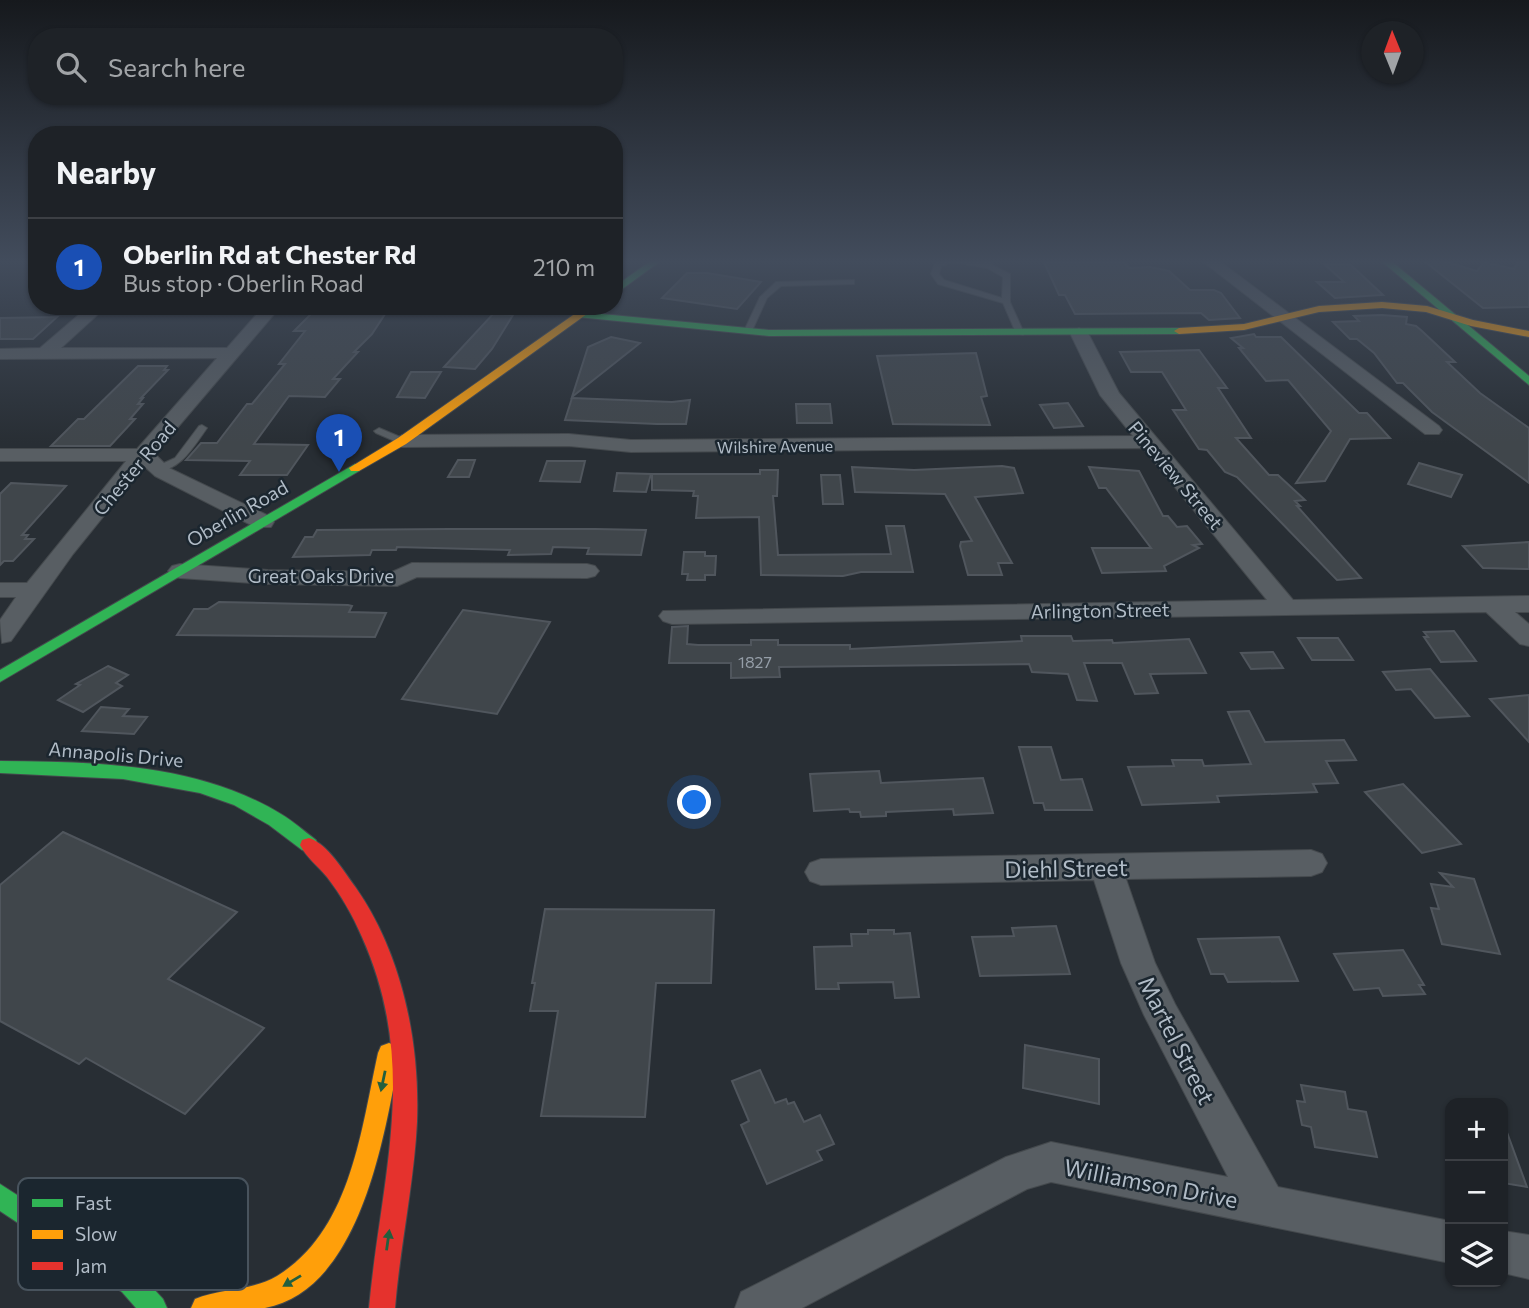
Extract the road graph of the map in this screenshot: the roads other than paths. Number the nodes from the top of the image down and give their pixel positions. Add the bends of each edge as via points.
1 (82, 321) edge
2 (260, 321) edge
3 (573, 321) edge
4 (668, 321) edge
5 (753, 321) edge
6 (1015, 321) edge
7 (1266, 321) edge
8 (1291, 321) edge
9 (1453, 321) edge
10 (1466, 321) edge
11 (748, 331) junction
12 (1020, 333) junction
13 (1079, 333) junction
14 (1529, 334) edge
15 (233, 353) junction
16 (0, 354) edge
17 (46, 354) junction
18 (1529, 382) edge
19 (202, 428) dead end
20 (1432, 430) dead end
21 (379, 431) dead end
22 (402, 441) junction
23 (1147, 442) junction
24 (0, 455) edge
25 (151, 462) junction
26 (263, 522) junction
27 (180, 571) junction
28 (587, 571) dead end
29 (0, 590) edge
30 (32, 590) junction
31 (1492, 604) junction
32 (1529, 604) edge
33 (1287, 608) junction
34 (672, 616) dead end
35 (2, 635) dead end
36 (1529, 638) edge
37 (0, 677) edge
38 (0, 767) edge
39 (1311, 863) dead end
40 (1106, 867) junction
41 (821, 872) dead end
42 (398, 1014) junction
43 (0, 1196) edge
44 (1265, 1205) junction
45 (18, 1208) edge
46 (1445, 1241) edge
47 (1508, 1253) edge
48 (1529, 1257) edge
49 (137, 1290) edge
50 (149, 1290) edge
51 (167, 1297) dead end
52 (199, 1307) edge
53 (154, 1308) edge
54 (382, 1308) edge
55 (757, 1308) edge

1 - 17 street
2 - 15 street, Chester Road
3 - 22 main road, Oberlin Road
4 - 11 main road
5 - 11 lane
6 - 12 lane
7 - 13 main road via 1200,331
8 - 20 street
9 - 18 main road
10 - 14 main road
11 - 12 main road
12 - 13 main road
13 - 23 street, Pineview Street via 1110,396
15 - 17 street
15 - 25 street, Chester Road
16 - 17 street
19 - 25 lane via 178,460
21 - 22 lane
22 - 23 street, Wilshire Avenue via 569,440 631,446
22 - 26 main road, Oberlin Road
23 - 33 street, Pineview Street
24 - 25 street
25 - 26 street
25 - 30 street, Chester Road
26 - 27 main road, Oberlin Road
27 - 28 street, Great Oaks Drive via 397,579 412,570
27 - 37 main road, Oberlin Road
29 - 30 street
30 - 35 street, Chester Road
31 - 32 street, Arlington Street
31 - 33 street, Arlington Street
31 - 36 street
33 - 34 street, Arlington Street
38 - 42 main road, Annapolis Drive via 155,776 223,792 264,810 307,839 336,872 374,935
39 - 40 street, Diehl Street
40 - 41 street, Diehl Street
40 - 44 street, Martel Street via 1138,963 1162,1015
42 -> 52 main road, Annapolis Drive via 351,1205 330,1250 276,1291 230,1305
54 -> 42 main road, Annapolis Drive via 405,1114
43 - 45 main road
44 - 46 street, Williamson Drive
44 - 55 street, Williamson Drive via 1051,1163 1020,1171
47 - 48 street
49 - 53 main road
50 - 51 main road

